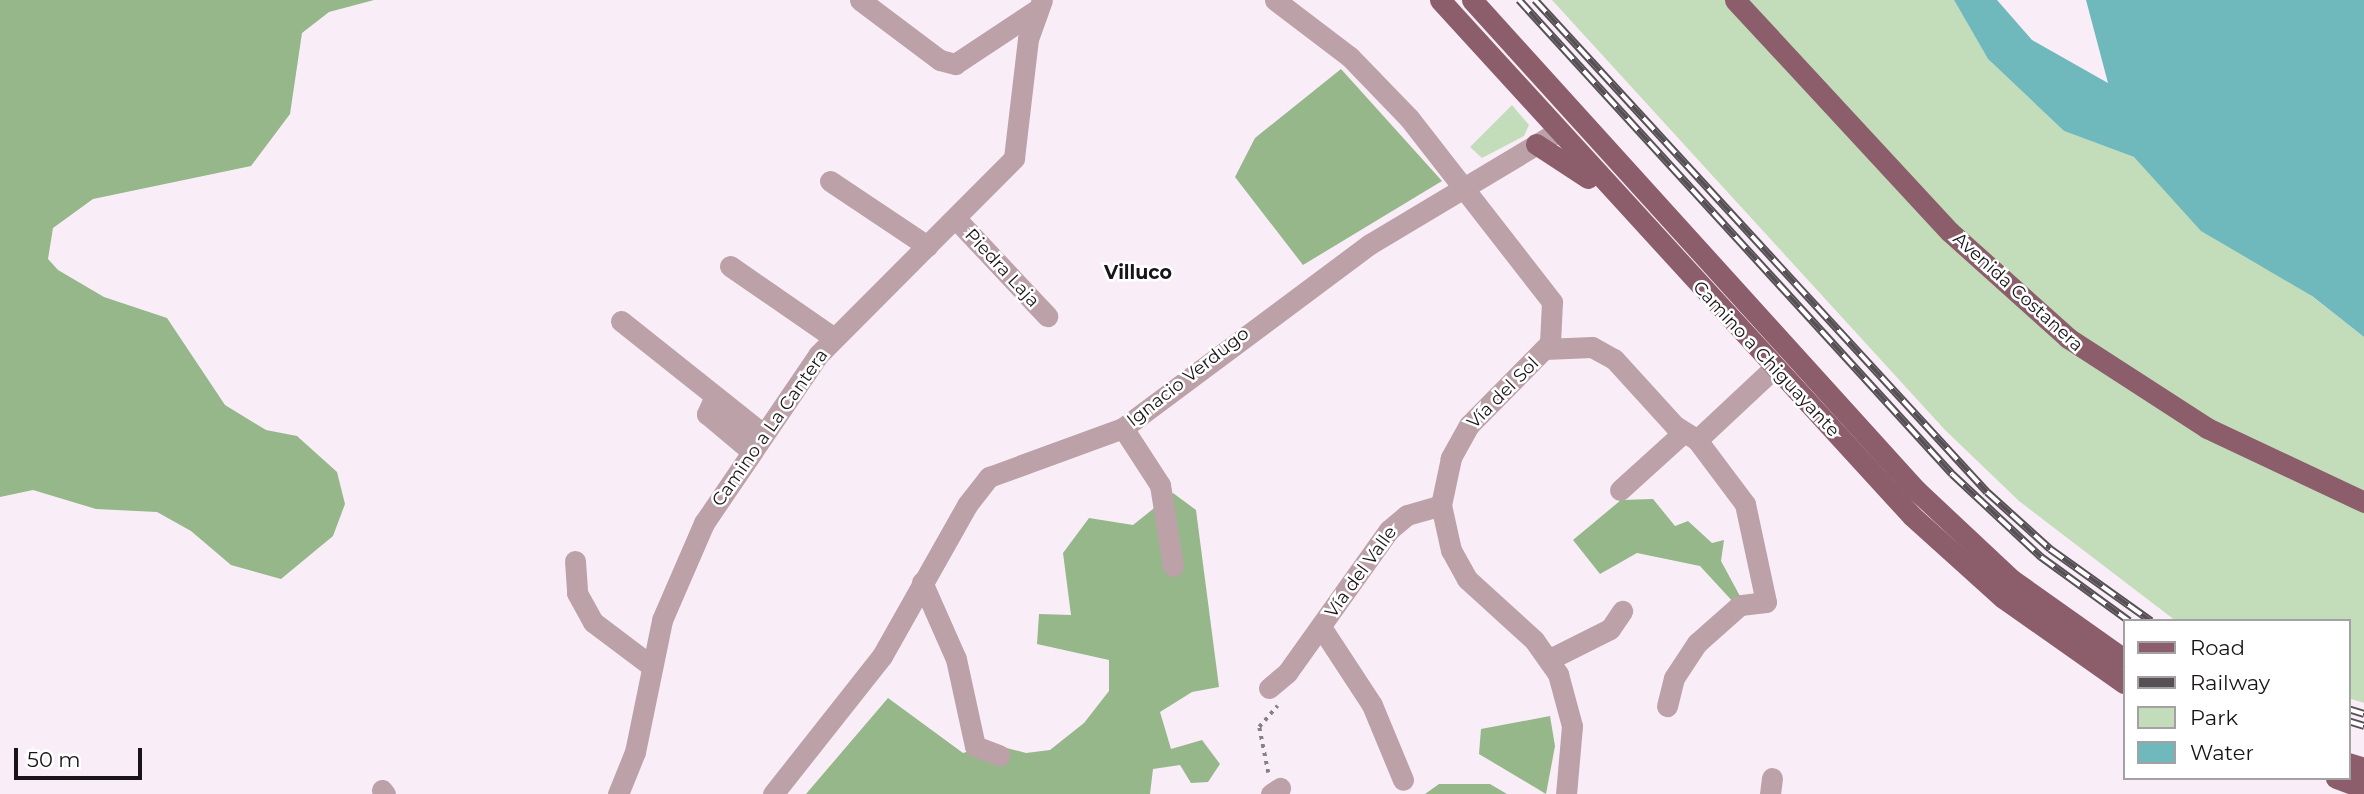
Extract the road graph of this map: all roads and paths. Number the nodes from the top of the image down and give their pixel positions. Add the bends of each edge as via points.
1 (860, 0) edge
2 (1275, 0) edge
3 (1440, 0) edge
4 (1472, 0) edge
5 (1735, 0) edge
6 (1039, 5) edge
7 (1555, 89) junction
8 (1557, 132) junction
9 (1595, 133) junction
10 (1536, 144) junction
11 (830, 181) dead end
12 (1466, 184) junction
13 (1621, 202) junction
14 (957, 220) junction
15 (927, 246) junction
16 (730, 265) dead end
17 (1047, 316) dead end
18 (621, 321) dead end
19 (834, 338) junction
20 (1545, 349) junction
21 (1774, 368) junction
22 (1123, 428) junction
23 (1691, 436) junction
24 (756, 441) junction
25 (1620, 490) dead end
26 (2364, 502) edge
27 (1441, 505) junction
28 (575, 561) dead end
29 (1172, 566) dead end
30 (922, 582) junction
31 (1622, 611) dead end
32 (1321, 627) junction
33 (2122, 658) edge
34 (1550, 659) junction
35 (649, 664) junction
36 (2122, 682) edge
37 (1269, 688) joint
38 (1667, 706) dead end
39 (999, 755) dead end
40 (1403, 779) dead end
41 (2342, 780) edge
42 (2364, 788) edge
43 (1275, 791) edge
44 (618, 794) edge
45 (773, 794) edge
46 (1566, 794) edge

1 - 6 street via 933,56 955,64
2 - 12 street, Vía del Sol via 1350,57
3 - 8 main road, Camino a Chiguayante
4 - 7 main road, Camino a Chiguayante
5 - 26 main road, Avenida Costanera via 1922,203 2060,332 2182,415
6 - 14 street, Camino a La Cantera via 1019,146
7 - 8 main road via 1562,108
7 - 9 main road, Camino a Chiguayante
8 - 9 main road via 1577,126
8 - 10 street, Ignacio Verdugo
8 - 13 main road, Camino a Chiguayante
9 - 33 main road, Camino a Chiguayante via 1916,489 2011,579
10 - 12 street, Ignacio Verdugo
10 - 13 main road
11 - 15 street
12 - 20 street, Vía del Sol via 1552,302 1555,327
12 - 22 street, Ignacio Verdugo via 1263,318
13 - 21 main road, Camino a Chiguayante
14 - 15 street, Camino a La Cantera
14 - 17 street, Piedra Laja
15 - 19 street, Camino a La Cantera
16 - 19 street
18 - 24 street via 715,396 707,414
19 - 24 street, Camino a La Cantera
20 - 23 street via 1604,351
20 - 27 street, Vía del Sol via 1469,425 1451,458
21 - 23 street
21 - 36 main road, Camino a Chiguayante via 1958,559
22 - 29 street via 1160,485
22 - 30 street, Ignacio Verdugo via 989,477
23 - 25 street
23 - 38 street via 1741,494 1766,602 1740,605 1697,643 1676,672
24 - 35 street, Camino a La Cantera via 689,552
27 - 32 street, Vía del Valle via 1407,515 1389,530
27 - 34 street, Vía del Sol via 1451,550 1467,579
28 - 35 street via 575,584 586,612 609,638
30 - 39 street via 956,659 975,746
30 - 45 street, Ignacio Verdugo via 882,656
31 - 34 street via 1610,629
32 - 37 street, Vía del Valle
32 - 40 street, Vía del Valle via 1372,705
34 - 46 street, Vía del Sol via 1572,726
35 - 44 street, Camino a La Cantera via 635,752
37 - 43 path via 1280,702 1259,727 1259,750
41 - 42 main road

